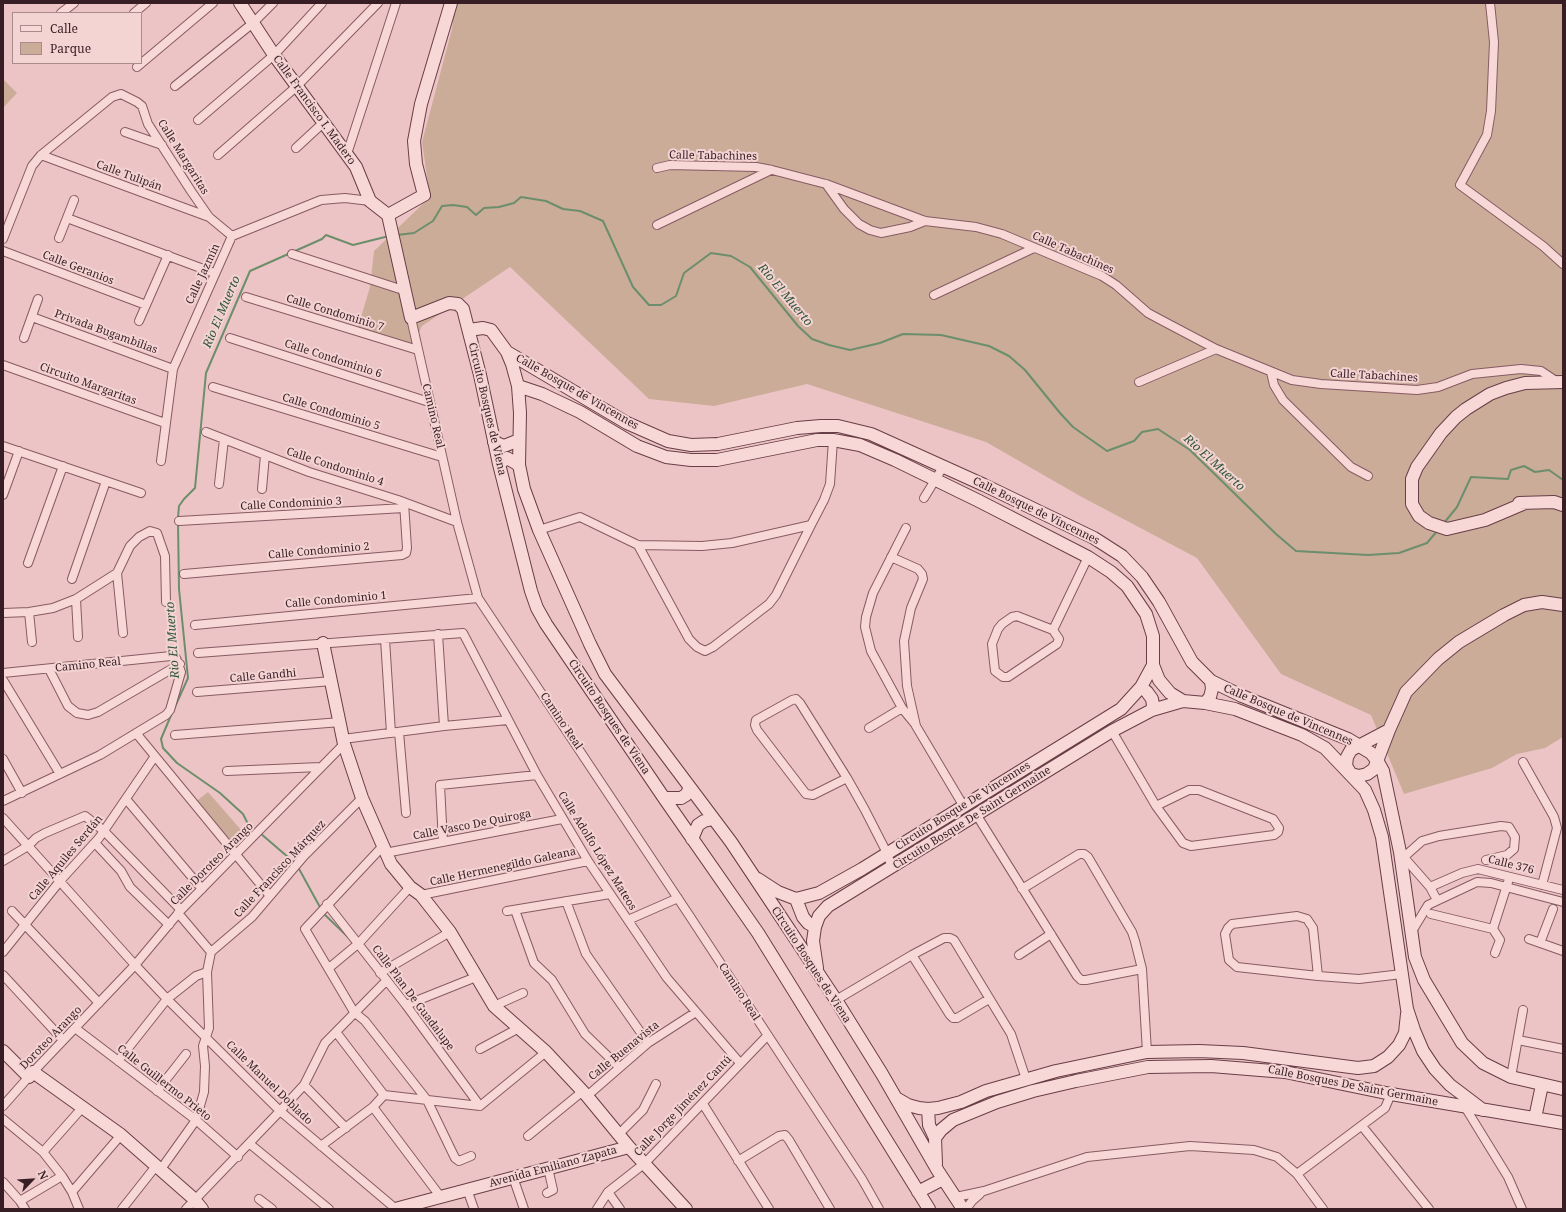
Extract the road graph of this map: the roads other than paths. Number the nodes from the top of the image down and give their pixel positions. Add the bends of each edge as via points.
1 (74, 3) edge
2 (146, 3) edge
3 (213, 3) edge
4 (240, 3) edge
5 (273, 3) edge
6 (322, 3) edge
7 (378, 3) edge
8 (396, 3) edge
9 (450, 3) edge
10 (1490, 3) edge
11 (62, 12) edge
12 (135, 12) edge
13 (253, 23) junction
14 (274, 55) junction
15 (142, 63) edge
16 (141, 64) edge
17 (137, 67) dead end
18 (175, 86) dead end
19 (296, 87) junction
20 (198, 120) dead end
21 (324, 123) junction
22 (125, 132) dead end
23 (162, 144) junction
24 (296, 148) dead end
25 (218, 154) dead end
26 (347, 154) junction
27 (41, 155) junction
28 (657, 168) dead end
29 (772, 170) junction
30 (826, 184) junction
31 (74, 200) dead end
32 (370, 201) junction
33 (209, 217) junction
34 (389, 217) junction
35 (67, 218) junction
36 (925, 221) junction
37 (657, 225) dead end
38 (232, 236) junction
39 (59, 238) dead end
40 (3, 239) edge
41 (1034, 248) junction
42 (3, 251) edge
43 (292, 254) dead end
44 (168, 255) junction
45 (1563, 264) edge
46 (214, 273) junction
47 (406, 291) junction
48 (934, 295) dead end
49 (246, 297) dead end
50 (38, 299) dead end
51 (146, 305) junction
52 (32, 317) junction
53 (411, 318) junction
54 (139, 321) dead end
55 (469, 330) junction
56 (24, 338) dead end
57 (230, 338) dead end
58 (1216, 349) junction
59 (418, 350) junction
60 (507, 352) junction
61 (3, 365) edge
62 (173, 369) junction
63 (536, 369) junction
64 (1271, 372) junction
65 (1561, 381) edge
66 (1139, 382) dead end
67 (518, 386) junction
68 (214, 387) dead end
69 (535, 391) junction
70 (429, 402) junction
71 (165, 424) junction
72 (206, 432) dead end
73 (224, 439) junction
74 (519, 440) junction
75 (833, 440) junction
76 (494, 442) junction
77 (3, 446) edge
78 (19, 451) junction
79 (265, 455) junction
80 (442, 457) junction
81 (161, 460) dead end
82 (499, 464) junction
83 (519, 465) junction
84 (63, 466) junction
85 (943, 467) junction
86 (1368, 476) dead end
87 (936, 480) junction
88 (106, 481) junction
89 (219, 484) dead end
90 (262, 489) dead end
91 (141, 493) dead end
92 (3, 495) edge
93 (924, 498) dead end
94 (404, 505) junction
95 (1563, 505) edge
96 (179, 521) dead end
97 (457, 522) junction
98 (810, 525) junction
99 (906, 528) dead end
100 (539, 530) junction
101 (638, 545) junction
102 (890, 557) junction
103 (1088, 557) junction
104 (28, 563) dead end
105 (117, 573) junction
106 (184, 574) dead end
107 (72, 578) dead end
108 (478, 598) junction
109 (76, 599) junction
110 (166, 602) dead end
111 (1563, 605) edge
112 (3, 608) edge
113 (29, 612) junction
114 (3, 613) edge
115 (16, 613) junction
116 (196, 625) dead end
117 (1174, 629) junction
118 (1053, 630) junction
119 (123, 632) dead end
120 (438, 634) junction
121 (1154, 636) junction
122 (78, 637) dead end
123 (385, 639) junction
124 (32, 642) dead end
125 (323, 643) junction
126 (198, 653) dead end
127 (180, 664) junction
128 (1152, 665) junction
129 (49, 669) junction
130 (3, 673) edge
131 (3, 680) edge
132 (332, 681) junction
133 (1211, 681) junction
134 (1141, 687) junction
135 (197, 692) dead end
136 (1183, 701) junction
137 (1205, 703) junction
138 (902, 708) junction
139 (1152, 710) junction
140 (508, 720) junction
141 (340, 722) junction
142 (444, 726) junction
143 (916, 726) junction
144 (869, 728) dead end
145 (1388, 730) junction
146 (1112, 731) junction
147 (136, 733) junction
148 (395, 733) junction
149 (175, 735) dead end
150 (343, 741) junction
151 (1359, 746) junction
152 (155, 756) junction
153 (3, 759) edge
154 (1378, 762) junction
155 (1524, 762) dead end
156 (320, 768) junction
157 (227, 771) dead end
158 (60, 774) junction
159 (1351, 774) junction
160 (537, 775) junction
161 (847, 778) junction
162 (690, 788) junction
163 (22, 793) junction
164 (126, 798) junction
165 (362, 798) junction
166 (664, 798) junction
167 (3, 801) edge
168 (963, 805) junction
169 (1156, 806) junction
170 (406, 813) dead end
171 (976, 814) junction
172 (3, 818) edge
173 (562, 819) junction
174 (714, 819) junction
175 (104, 830) junction
176 (692, 839) junction
177 (443, 842) junction
178 (94, 843) junction
179 (28, 846) junction
180 (383, 850) junction
181 (887, 852) junction
182 (236, 854) junction
183 (1402, 855) junction
184 (1486, 860) dead end
185 (3, 861) edge
186 (588, 861) junction
187 (892, 868) junction
188 (1510, 876) junction
189 (755, 878) junction
190 (60, 881) junction
191 (1542, 884) junction
192 (410, 887) junction
193 (1430, 887) junction
194 (1507, 887) junction
195 (202, 889) junction
196 (1022, 889) junction
197 (1563, 890) edge
198 (610, 894) junction
199 (422, 895) junction
200 (270, 896) junction
201 (678, 898) junction
202 (796, 899) junction
203 (1437, 900) junction
204 (566, 901) junction
205 (1563, 902) edge
206 (326, 905) junction
207 (1553, 909) dead end
208 (12, 911) dead end
209 (180, 912) junction
210 (1431, 914) dead end
211 (628, 920) junction
212 (25, 924) junction
213 (169, 925) junction
214 (815, 927) junction
215 (1493, 929) junction
216 (450, 932) junction
217 (1410, 933) junction
218 (1051, 934) junction
219 (1529, 939) dead end
220 (359, 943) junction
221 (1540, 943) junction
222 (1563, 951) edge
223 (3, 952) edge
224 (212, 952) junction
225 (1495, 953) dead end
226 (912, 955) junction
227 (1019, 955) dead end
228 (135, 966) junction
229 (329, 968) junction
230 (1142, 969) junction
231 (207, 972) junction
232 (380, 973) junction
233 (1402, 974) junction
234 (3, 975) edge
235 (818, 975) junction
236 (1318, 976) junction
237 (476, 977) junction
238 (386, 981) junction
239 (523, 993) dead end
240 (168, 999) junction
241 (989, 999) junction
242 (836, 1000) junction
243 (100, 1003) junction
244 (406, 1005) junction
245 (494, 1006) junction
246 (1408, 1009) junction
247 (1523, 1010) dead end
248 (354, 1012) junction
249 (696, 1012) junction
250 (75, 1028) junction
251 (519, 1028) junction
252 (336, 1032) junction
253 (767, 1036) junction
254 (206, 1038) junction
255 (63, 1040) junction
256 (1518, 1040) junction
257 (648, 1043) junction
258 (480, 1049) dead end
259 (1563, 1049) edge
260 (3, 1051) edge
261 (546, 1052) junction
262 (1147, 1052) junction
263 (186, 1054) dead end
264 (118, 1060) junction
265 (740, 1063) junction
266 (618, 1067) junction
267 (31, 1074) junction
268 (1511, 1077) junction
269 (1026, 1079) junction
270 (656, 1084) dead end
271 (304, 1085) junction
272 (1542, 1085) junction
273 (1563, 1089) edge
274 (157, 1091) junction
275 (585, 1094) junction
276 (1391, 1094) junction
277 (384, 1096) junction
278 (896, 1098) junction
279 (427, 1100) junction
280 (703, 1104) junction
281 (3, 1106) edge
282 (480, 1106) junction
283 (373, 1107) junction
284 (1465, 1107) junction
285 (82, 1108) junction
286 (928, 1109) junction
287 (1483, 1110) junction
288 (280, 1112) junction
289 (1535, 1118) junction
290 (3, 1119) edge
291 (196, 1120) junction
292 (1563, 1123) edge
293 (1362, 1126) junction
294 (346, 1128) junction
295 (619, 1134) junction
296 (121, 1135) junction
297 (528, 1136) dead end
298 (935, 1138) junction
299 (250, 1144) junction
300 (321, 1146) junction
301 (629, 1147) junction
302 (43, 1152) junction
303 (471, 1156) dead end
304 (238, 1157) junction
305 (738, 1161) junction
306 (645, 1163) junction
307 (159, 1168) junction
308 (548, 1168) junction
309 (1297, 1174) junction
310 (940, 1175) junction
311 (62, 1176) junction
312 (513, 1177) junction
313 (3, 1182) edge
314 (467, 1189) junction
315 (984, 1191) junction
316 (72, 1192) junction
317 (608, 1192) junction
318 (918, 1192) junction
319 (547, 1193) dead end
320 (440, 1196) junction
321 (956, 1197) junction
322 (194, 1199) junction
323 (259, 1199) dead end
324 (20, 1201) junction
325 (401, 1208) edge
326 (25, 1209) edge
327 (79, 1209) edge
328 (122, 1209) edge
329 (186, 1209) edge
330 (202, 1209) edge
331 (272, 1209) edge
332 (329, 1209) edge
333 (474, 1209) edge
334 (524, 1209) edge
335 (597, 1209) edge
336 (620, 1209) edge
337 (686, 1209) edge
338 (769, 1209) edge
339 (830, 1209) edge
340 (878, 1209) edge
341 (929, 1209) edge
342 (963, 1209) edge
343 (966, 1209) edge
344 (1323, 1209) edge
345 (1429, 1209) edge
346 (1522, 1209) edge

1 - 11 street
2 - 12 street
3 - 15 street
4 - 13 main road, Calle Francisco I. Madero
5 - 13 street
6 - 14 street
7 - 19 street
8 - 26 street
9 - 34 main road via 421,104 414,140 416,164 424,195
10 - 45 street via 1494,42 1491,111 1487,136 1460,185 1543,246
13 - 14 main road, Calle Francisco I. Madero
13 - 18 street
14 - 19 main road, Calle Francisco I. Madero
14 - 20 street
16 - 17 street
19 - 21 main road, Calle Francisco I. Madero
19 - 25 street
21 - 24 street
21 - 26 main road, Calle Francisco I. Madero
22 - 23 street
23 - 27 street, Calle Margaritas via 148,124 142,106 121,94 116,95
23 - 33 street, Calle Margaritas
26 - 32 main road, Calle Francisco I. Madero via 356,167
27 - 33 street, Calle Tulipán
27 - 40 street via 32,166
28 - 29 street, Calle Tabachines via 670,165 756,167
29 - 30 street, Calle Tabachines
29 - 37 street
30 - 36 street, Calle Tabachines
30 - 36 street via 844,209 859,224 870,230 880,233
31 - 35 street
32 - 34 main road, Calle Francisco I. Madero
32 - 38 street, Calle Jazmín via 333,198 321,200
33 - 38 street, Calle Margaritas
34 - 47 main road, Camino Real
35 - 39 street
35 - 44 street
36 - 41 street, Calle Tabachines via 976,227 996,232
38 - 46 street, Calle Jazmín
41 - 48 street
41 - 58 street, Calle Tabachines via 1102,276 1116,284 1148,313
42 - 51 street, Calle Geranios
43 - 47 street
44 - 46 street
44 - 51 street
46 - 62 street, Calle Jazmín
47 - 53 main road, Camino Real
49 - 59 street, Calle Condominio 7
50 - 52 street
51 - 54 street
52 - 56 street
52 - 62 street, Privada Bugambilias
53 - 55 main road via 449,303 458,304 463,309
53 - 59 street, Camino Real
55 - 60 main road, Circuito Bosques de Viena via 491,330
55 - 76 main road, Circuito Bosques de Viena
57 - 70 street, Calle Condominio 6
58 - 64 street, Calle Tabachines
58 - 66 street
59 - 70 street, Camino Real
60 - 63 main road, Calle Bosque de Vincennes
60 - 67 main road, Circuito Bosques de Viena
61 - 71 street, Circuito Margaritas
62 - 71 street, Calle Jazmín
63 - 69 main road
63 - 85 main road, Calle Bosque de Vincennes via 627,423 668,441 691,445 718,444 797,428 838,426 871,434
64 - 65 street, Calle Tabachines via 1292,380 1321,384 1417,390 1438,387 1472,374 1507,370 1541,371
64 - 86 street via 1274,385 1283,400 1351,467
65 - 95 main road via 1525,383 1506,388 1490,394 1456,417 1417,467 1412,479 1412,504 1419,516 1429,523 1447,529 1502,514 1525,502 1554,502
67 - 69 main road, Calle Bosque de Vincennes
67 - 74 main road, Circuito Bosques de Viena
68 - 80 street, Calle Condominio 5
69 - 75 main road, Calle Bosque de Vincennes via 580,412 637,446 666,457 717,460 817,440
70 - 80 street, Camino Real
71 - 81 street, Calle Jazmín
72 - 73 street, Calle Condominio 4
73 - 79 street, Calle Condominio 4
73 - 89 street
74 - 76 main road via 504,446
74 - 83 main road, Circuito Bosques de Viena
75 - 87 main road, Calle Bosque de Vincennes via 860,445
75 - 98 street via 830,484
76 - 82 main road, Circuito Bosques de Viena
77 - 78 street
78 - 84 street
78 - 92 street
79 - 90 street
79 - 94 street, Calle Condominio 4
80 - 97 street, Camino Real
82 - 83 main road via 506,458
82 - 166 main road, Circuito Bosques de Viena via 537,608
83 - 100 main road, Circuito Bosques de Viena via 524,489
84 - 88 street
84 - 104 street
85 - 87 street
85 - 117 main road, Calle Bosque de Vincennes via 1094,538 1122,556 1142,577
87 - 93 street
87 - 103 main road, Calle Bosque de Vincennes
88 - 91 street
88 - 107 street
94 - 96 street, Calle Condominio 3
94 - 97 street, Calle Condominio 4
94 - 106 street, Calle Condominio 2 via 407,548 402,556
97 - 108 street, Camino Real
98 - 101 street via 732,543 702,546
98 - 101 street via 776,595 769,604 713,648 705,651 690,639
99 - 102 street
100 - 101 street via 580,517
100 - 162 main road, Circuito Bosques de Viena via 605,674
102 - 138 street via 873,593 865,627 871,651
102 - 143 street via 918,569 922,574 904,641 907,686
103 - 118 street
103 - 121 main road, Calle Bosque de Vincennes via 1127,586 1146,614
105 - 109 street
105 - 110 street via 130,546 142,535 154,531 165,556
105 - 119 street
108 - 116 street, Calle Condominio 1
108 - 201 street, Camino Real
109 - 113 street via 53,608
109 - 122 street
111 - 145 main road via 1542,602 1524,605 1504,614 1460,642 1438,658 1406,692
112 - 115 street
113 - 115 street
113 - 124 street
114 - 115 street
117 - 121 main road via 1156,632
117 - 133 main road, Calle Bosque de Vincennes via 1192,662
118 - 118 street via 1017,616 1007,620 998,629 992,644 995,671 1008,677 1057,644 1059,639
120 - 123 street
120 - 140 street, Calle Adolfo López Mateos via 463,633
120 - 142 street
121 - 128 main road, Calle Bosque de Vincennes
123 - 125 street
123 - 148 street
125 - 126 street
125 - 132 main road
127 - 129 street, Camino Real via 174,657
127 - 129 street via 98,712 88,715 77,713 68,706
127 - 147 street via 180,678 169,713
128 - 134 main road, Circuito Bosque De Vincennes
128 - 136 main road via 1159,680 1170,693
129 - 130 street, Camino Real
131 - 158 street
132 - 135 street, Calle Gandhi
132 - 141 main road
133 - 137 main road via 1210,697
133 - 151 main road, Calle Bosque de Vincennes
134 - 139 main road via 1152,699
134 - 168 main road, Circuito Bosque De Vincennes via 1120,709
136 - 137 main road, Calle Bosque de Vincennes
136 - 139 main road, Circuito Bosque De Saint Germaine
137 - 159 main road, Calle Bosque de Vincennes via 1235,709 1302,735 1325,748
138 - 143 street
138 - 144 street
139 - 146 main road, Circuito Bosque De Saint Germaine
140 - 142 street
140 - 160 street, Calle Adolfo López Mateos
141 - 149 street
141 - 150 main road
142 - 148 street
143 - 168 street
145 - 151 main road
145 - 154 main road
146 - 169 street
146 - 171 main road, Circuito Bosque De Saint Germaine
147 - 152 street
147 - 158 street via 100,755
148 - 150 street
148 - 170 street
150 - 156 street, Calle Doroteo Arango
150 - 165 main road
151 - 154 main road, Calle Bosque de Vincennes via 1371,753
151 - 159 main road via 1351,750 1347,757 1346,766
152 - 164 street, Calle Aquiles Serdán
152 - 182 street
153 - 163 street
154 - 159 main road via 1367,774
154 - 183 main road, Calle Bosque de Vincennes via 1383,772
155 - 191 street via 1554,817 1557,828
156 - 157 street
156 - 182 street, Calle Doroteo Arango
158 - 163 street
159 - 233 main road, Calle Bosque de Vincennes via 1365,790 1382,837
160 - 173 street, Calle Adolfo López Mateos
160 - 177 street via 440,785
161 - 161 street via 796,700 756,720 755,726 778,759 809,796
161 - 181 street
162 - 166 main road via 681,798
162 - 174 main road, Circuito Bosques de Viena
163 - 167 street
164 - 175 street, Calle Aquiles Serdán
164 - 195 street
165 - 180 main road
165 - 200 street, Calle Francisco Márquez
166 - 176 main road, Circuito Bosques de Viena
168 - 181 main road, Circuito Bosque De Vincennes
169 - 169 street via 1177,837 1187,845 1274,835 1279,828 1273,819 1199,790 1189,790
171 - 187 main road, Circuito Bosque De Saint Germaine
171 - 196 street
172 - 179 street, Calle Manuel Doblado
173 - 177 street, Calle Vasco De Quiroga
173 - 186 street, Calle Adolfo López Mateos
174 - 176 main road via 698,825
174 - 189 main road, Circuito Bosques de Viena
175 - 178 street, Calle Aquiles Serdán
175 - 179 street via 85,816 44,833
175 - 209 street
176 - 318 main road, Circuito Bosques de Viena via 758,933
177 - 180 street, Calle Vasco De Quiroga
178 - 190 street, Calle Aquiles Serdán
178 - 213 street via 121,871 130,887
179 - 185 street
179 - 190 street, Calle Manuel Doblado
180 - 192 main road
180 - 206 street
181 - 187 street
181 - 202 main road, Circuito Bosque De Vincennes via 819,892
182 - 195 street, Calle Doroteo Arango
182 - 200 street
183 - 184 street via 1422,841 1438,836 1509,827 1515,837 1514,850 1507,855
183 - 193 street
183 - 217 main road, Calle Bosque de Vincennes
186 - 198 street, Calle Adolfo López Mateos
186 - 199 street, Calle Hermenegildo Galeana
187 - 214 main road, Circuito Bosque De Saint Germaine via 828,906 819,916
188 - 191 street, Calle 376
188 - 193 street, Calle 376 via 1478,868
188 - 194 street
189 - 202 main road
189 - 235 main road, Circuito Bosques de Viena
190 - 212 street, Calle Aquiles Serdán
190 - 228 street, Calle Manuel Doblado
191 - 197 street, Calle 376
192 - 199 main road
192 - 220 street
193 - 203 street
194 - 203 street, Calle 376 via 1477,882
194 - 205 street, Calle 376
194 - 215 street
195 - 209 street, Calle Doroteo Arango
196 - 218 street
196 - 230 street via 1079,854 1084,854 1132,932
198 - 204 street
198 - 211 street, Calle Adolfo López Mateos
199 - 216 main road
200 - 224 street, Calle Francisco Márquez via 252,917
201 - 211 street
201 - 253 street, Camino Real
202 - 214 main road via 803,917
203 - 217 street, Calle 376 via 1427,906
204 - 257 street via 586,954
204 - 266 street via 511,911 534,963 552,980 585,1034
206 - 220 street, Calle Plan De Guadalupe
206 - 229 street via 305,929
207 - 221 street
208 - 212 street
209 - 213 street, Calle Doroteo Arango
209 - 224 street
210 - 215 street
211 - 249 street, Calle Adolfo López Mateos via 667,978
212 - 223 street, Calle Aquiles Serdán
212 - 243 street
213 - 228 street, Calle Doroteo Arango
214 - 235 main road, Circuito Bosque De Saint Germaine via 813,941
215 - 225 street via 1500,940
216 - 232 street
216 - 237 main road
217 - 268 main road, Calle Bosque de Vincennes via 1415,957 1424,980 1462,1043 1482,1063
218 - 227 street
218 - 230 street via 1081,980
219 - 221 street
220 - 229 street
220 - 232 street, Calle Plan De Guadalupe
221 - 222 street
224 - 231 street
226 - 241 street via 944,938 954,940
226 - 241 street via 953,1018
226 - 242 street
228 - 240 street, Calle Manuel Doblado
228 - 243 street, Calle Doroteo Arango
229 - 248 street
230 - 262 street
231 - 240 street via 196,976
231 - 254 street via 209,1028
232 - 238 street, Calle Plan De Guadalupe
233 - 236 street via 1359,979
233 - 246 main road, Calle Bosque de Vincennes
234 - 255 street
235 - 242 main road, Circuito Bosques de Viena
236 - 236 street via 1237,967 1229,960 1225,934 1232,924 1297,916 1307,919 1313,928
237 - 244 street
237 - 245 main road
238 - 244 street, Calle Plan De Guadalupe
238 - 248 street
239 - 245 street
240 - 254 street, Calle Manuel Doblado
240 - 264 street
241 - 269 street via 1015,1042
242 - 278 main road, Circuito Bosques de Viena
243 - 250 street, Doroteo Arango
244 - 282 street, Calle Plan De Guadalupe
245 - 251 main road
246 - 262 main road, Calle Bosques De Saint Germaine via 1405,1033 1399,1045 1388,1057 1374,1066 1358,1068 1243,1053
246 - 287 main road via 1423,1051 1435,1069 1450,1085
247 - 256 street
248 - 252 street
248 - 279 street via 366,1021
249 - 257 street, Calle Buenavista
249 - 265 street, Calle Adolfo López Mateos
250 - 255 street, Doroteo Arango
250 - 264 street, Calle Guillermo Prieto
251 - 258 street
251 - 261 main road
252 - 271 street via 325,1043
252 - 277 street
253 - 265 street, Calle Jorge Jiménez Cantú
253 - 340 street, Camino Real via 862,1179
254 - 288 street, Calle Manuel Doblado
254 - 291 street via 203,1046 204,1092
255 - 267 street, Doroteo Arango
256 - 259 street
256 - 268 street
257 - 266 street, Calle Buenavista
260 - 267 main road
261 - 275 main road
261 - 282 street
262 - 269 main road, Calle Bosques De Saint Germaine
263 - 274 street
264 - 274 street, Calle Guillermo Prieto
265 - 280 street, Calle Jorge Jiménez Cantú
266 - 275 street, Calle Buenavista
267 - 281 street, Doroteo Arango
267 - 285 main road
268 - 272 main road
269 - 286 main road, Calle Bosques De Saint Germaine via 961,1102
270 - 295 street via 643,1110
271 - 288 street
271 - 294 street
272 - 273 main road
272 - 289 main road
274 - 291 street, Calle Guillermo Prieto
275 - 295 main road
275 - 297 street, Calle Buenavista
276 - 284 main road, Calle Bosques De Saint Germaine
276 - 293 street via 1385,1108
276 - 298 main road, Calle Bosques De Saint Germaine via 1256,1068 1148,1068 1076,1081 998,1102 953,1120 940,1130
277 - 279 street
277 - 283 street
278 - 286 main road, Calle Bosques De Saint Germaine via 908,1105
278 - 310 main road, Circuito Bosques de Viena
279 - 282 street
279 - 303 street via 455,1158 459,1160
280 - 305 street
280 - 306 street, Calle Jorge Jiménez Cantú
283 - 294 street
283 - 320 street
284 - 287 main road, Calle Bosques De Saint Germaine
284 - 346 street via 1508,1177
285 - 296 main road
285 - 302 street
286 - 298 main road via 929,1125
287 - 289 main road, Calle Bosques De Saint Germaine
288 - 299 street
288 - 300 street, Calle Manuel Doblado
289 - 292 main road, Calle Bosques De Saint Germaine
290 - 302 street
291 - 304 street, Calle Guillermo Prieto
291 - 307 street
293 - 309 street
293 - 345 street
294 - 300 street
295 - 301 main road
296 - 307 main road
296 - 316 street
298 - 310 main road via 935,1153
299 - 304 street
299 - 332 street
300 - 325 street, Calle Manuel Doblado
301 - 306 main road, Avenida Emiliano Zapata
301 - 308 main road, Avenida Emiliano Zapata
302 - 311 street
304 - 322 street
305 - 338 street
305 - 339 street via 779,1136 785,1135
306 - 317 street, Calle Jorge Jiménez Cantú
306 - 337 main road, Avenida Emiliano Zapata
307 - 322 main road
307 - 328 street
308 - 312 main road, Avenida Emiliano Zapata
308 - 319 street via 553,1188
309 - 315 street via 1277,1157 1254,1150 1190,1146 1086,1158
309 - 344 street
310 - 318 main road
310 - 321 main road, Circuito Bosques de Viena
311 - 316 street
311 - 324 street
312 - 314 main road, Avenida Emiliano Zapata
312 - 334 street
313 - 324 street
314 - 320 main road, Avenida Emiliano Zapata
314 - 333 street
315 - 321 street
315 - 343 street
316 - 327 street
317 - 335 street, Calle Jorge Jiménez Cantú
317 - 336 street
318 - 341 main road, Circuito Bosques de Viena
320 - 325 main road, Avenida Emiliano Zapata
321 - 342 main road, Circuito Bosques de Viena
322 - 329 street
322 - 330 main road
323 - 331 street
324 - 326 street

